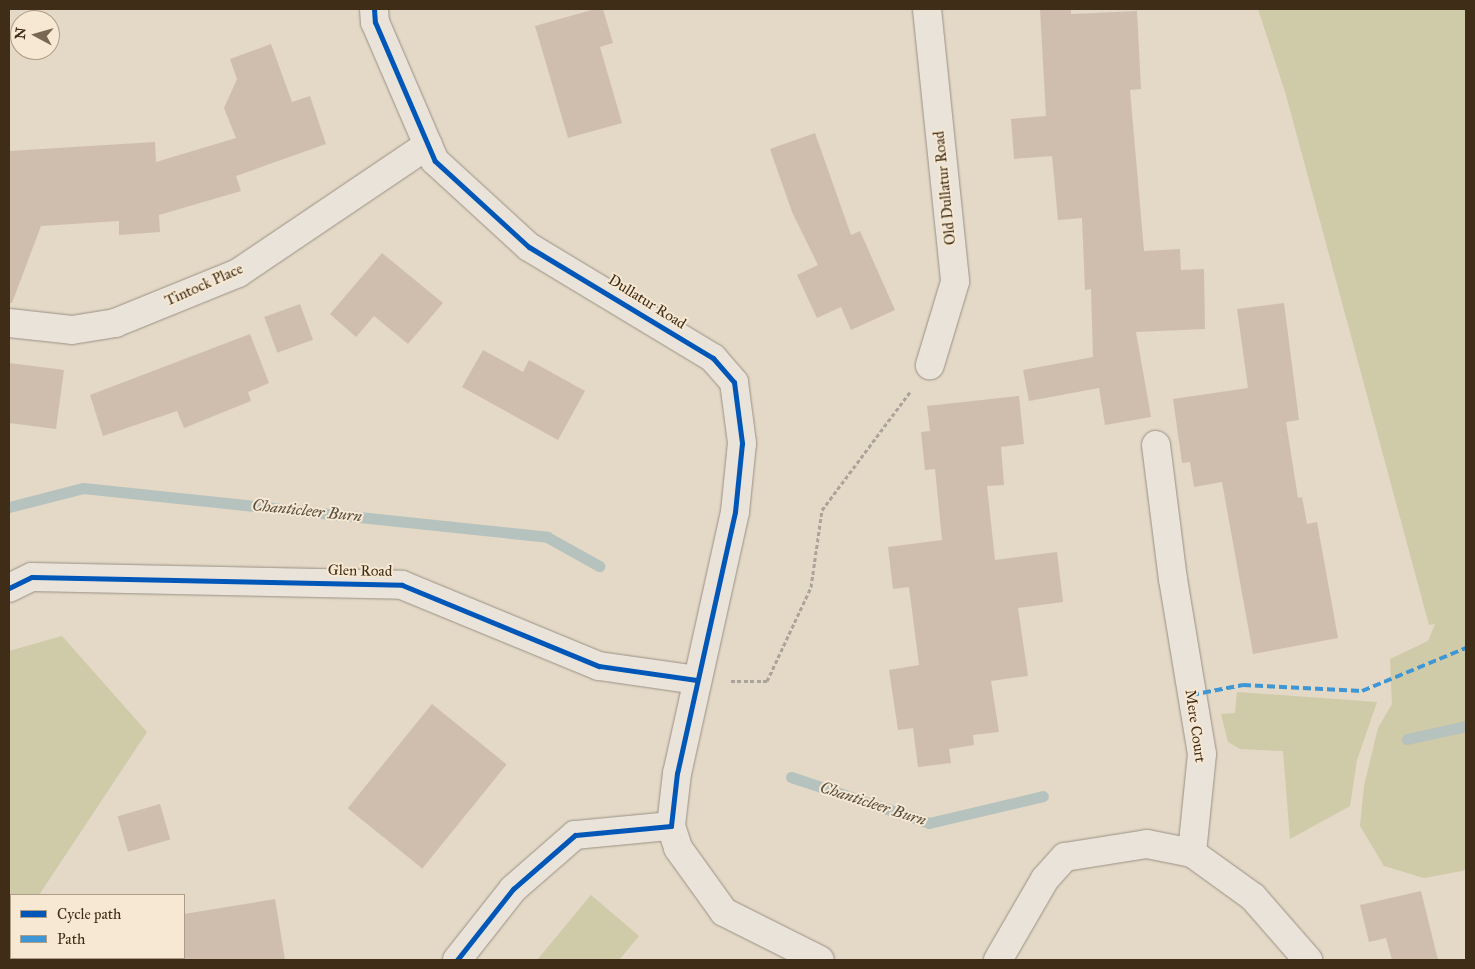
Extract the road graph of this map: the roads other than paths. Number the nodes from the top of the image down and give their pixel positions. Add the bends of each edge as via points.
1 (374, 9) edge
2 (927, 9) edge
3 (428, 145) junction
4 (9, 323) edge
5 (930, 365) road end
6 (1156, 445) dead end
7 (9, 588) edge
8 (696, 680) junction
9 (671, 826) junction
10 (1192, 853) junction
11 (457, 960) edge
12 (820, 960) edge
13 (998, 960) edge
14 (1308, 960) edge

1 - 3 street, Dullatur Road via 375,22
2 - 5 street, Old Dullatur Road via 955,282
3 - 4 street, Tintock Place via 238,273 115,322 72,330
3 - 8 street, Dullatur Road via 435,161 528,247 712,358 734,382 742,443 735,512
6 - 10 street, Mere Court via 1176,600 1202,754
7 - 8 street, Glen Road via 32,577 402,585 600,666
8 - 9 street, Dullatur Road via 677,773
9 - 11 street via 575,835 513,889
9 - 12 street via 678,848 724,912
10 - 13 street via 1147,844 1065,857 1044,879
10 - 14 street via 1253,898

